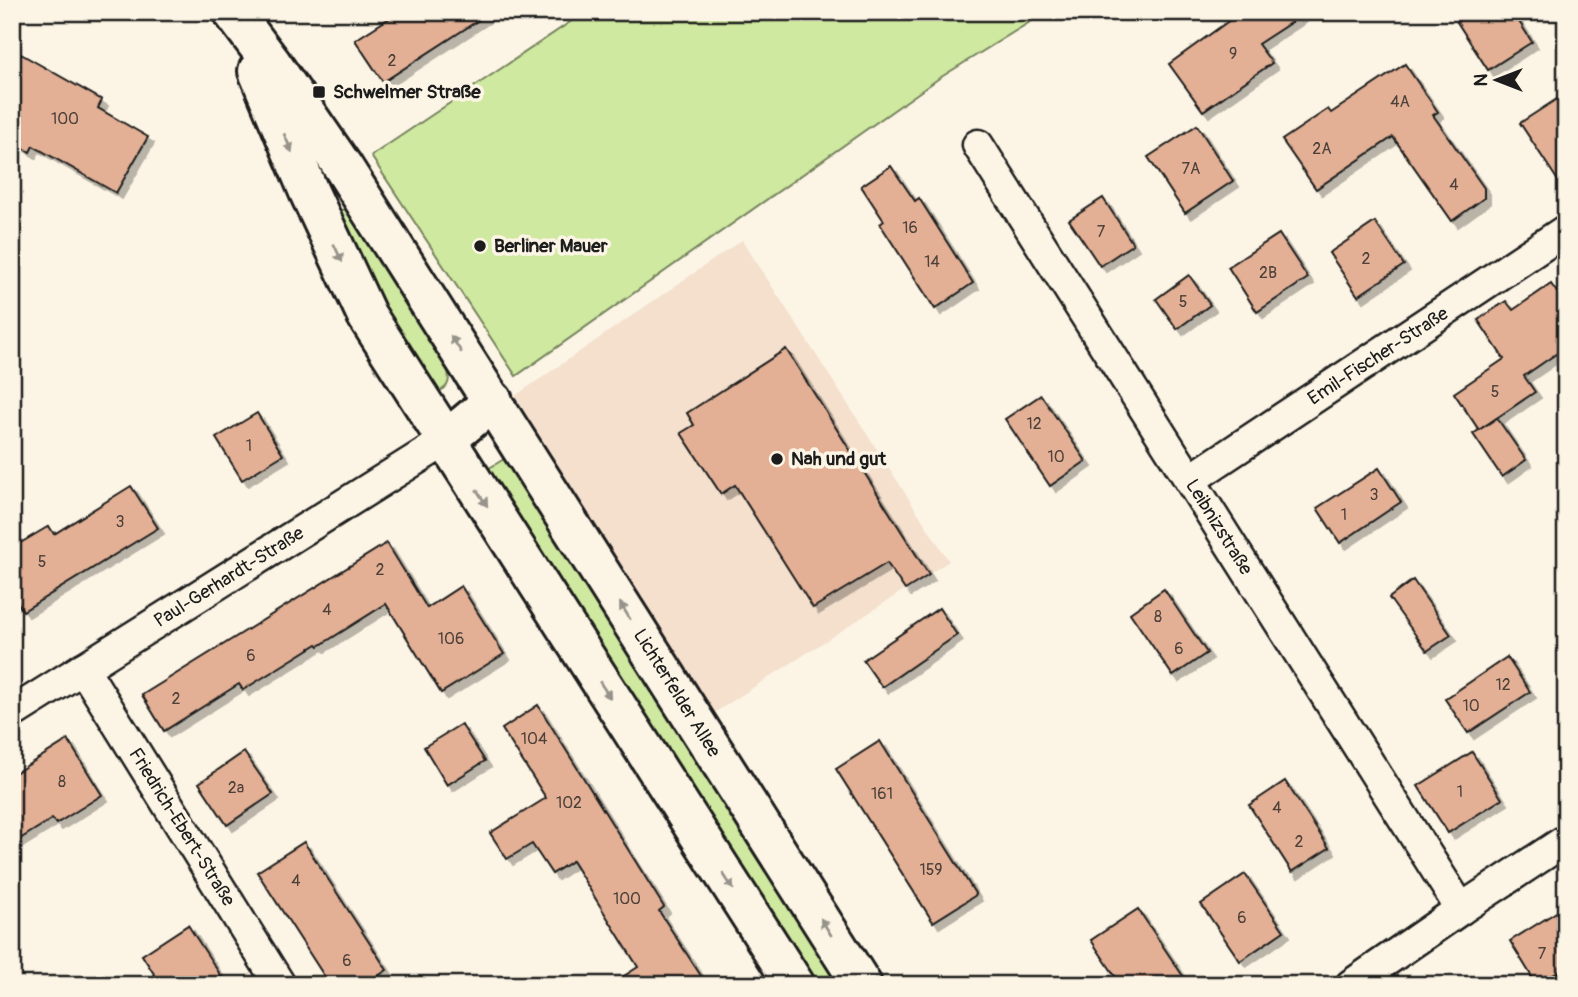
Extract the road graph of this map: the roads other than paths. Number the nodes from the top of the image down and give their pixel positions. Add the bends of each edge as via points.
1 (233, 12) edge
2 (978, 145) dead end
3 (1566, 230) edge
4 (493, 401) junction
5 (445, 441) junction
6 (1190, 481) junction
7 (83, 668) junction
8 (12, 713) edge
9 (1566, 840) edge
10 (1461, 909) junction
11 (1360, 983) edge
12 (280, 985) edge
13 (795, 985) edge
14 (862, 985) edge

4 -> 1 main road, Lichterfelder Allee via 343,167
1 -> 5 main road via 367,316
2 - 6 street, Leibnizstraße
3 - 6 street, Emil-Fischer-Straße
4 - 5 main road
14 -> 4 main road, Lichterfelder Allee
5 - 7 street, Paul-Gerhardt-Straße
5 -> 13 main road
6 - 10 street, Leibnizstraße
7 - 8 street, Paul-Gerhardt-Straße
7 - 12 street, Friedrich-Ebert-Straße
9 - 10 street
10 - 11 street

